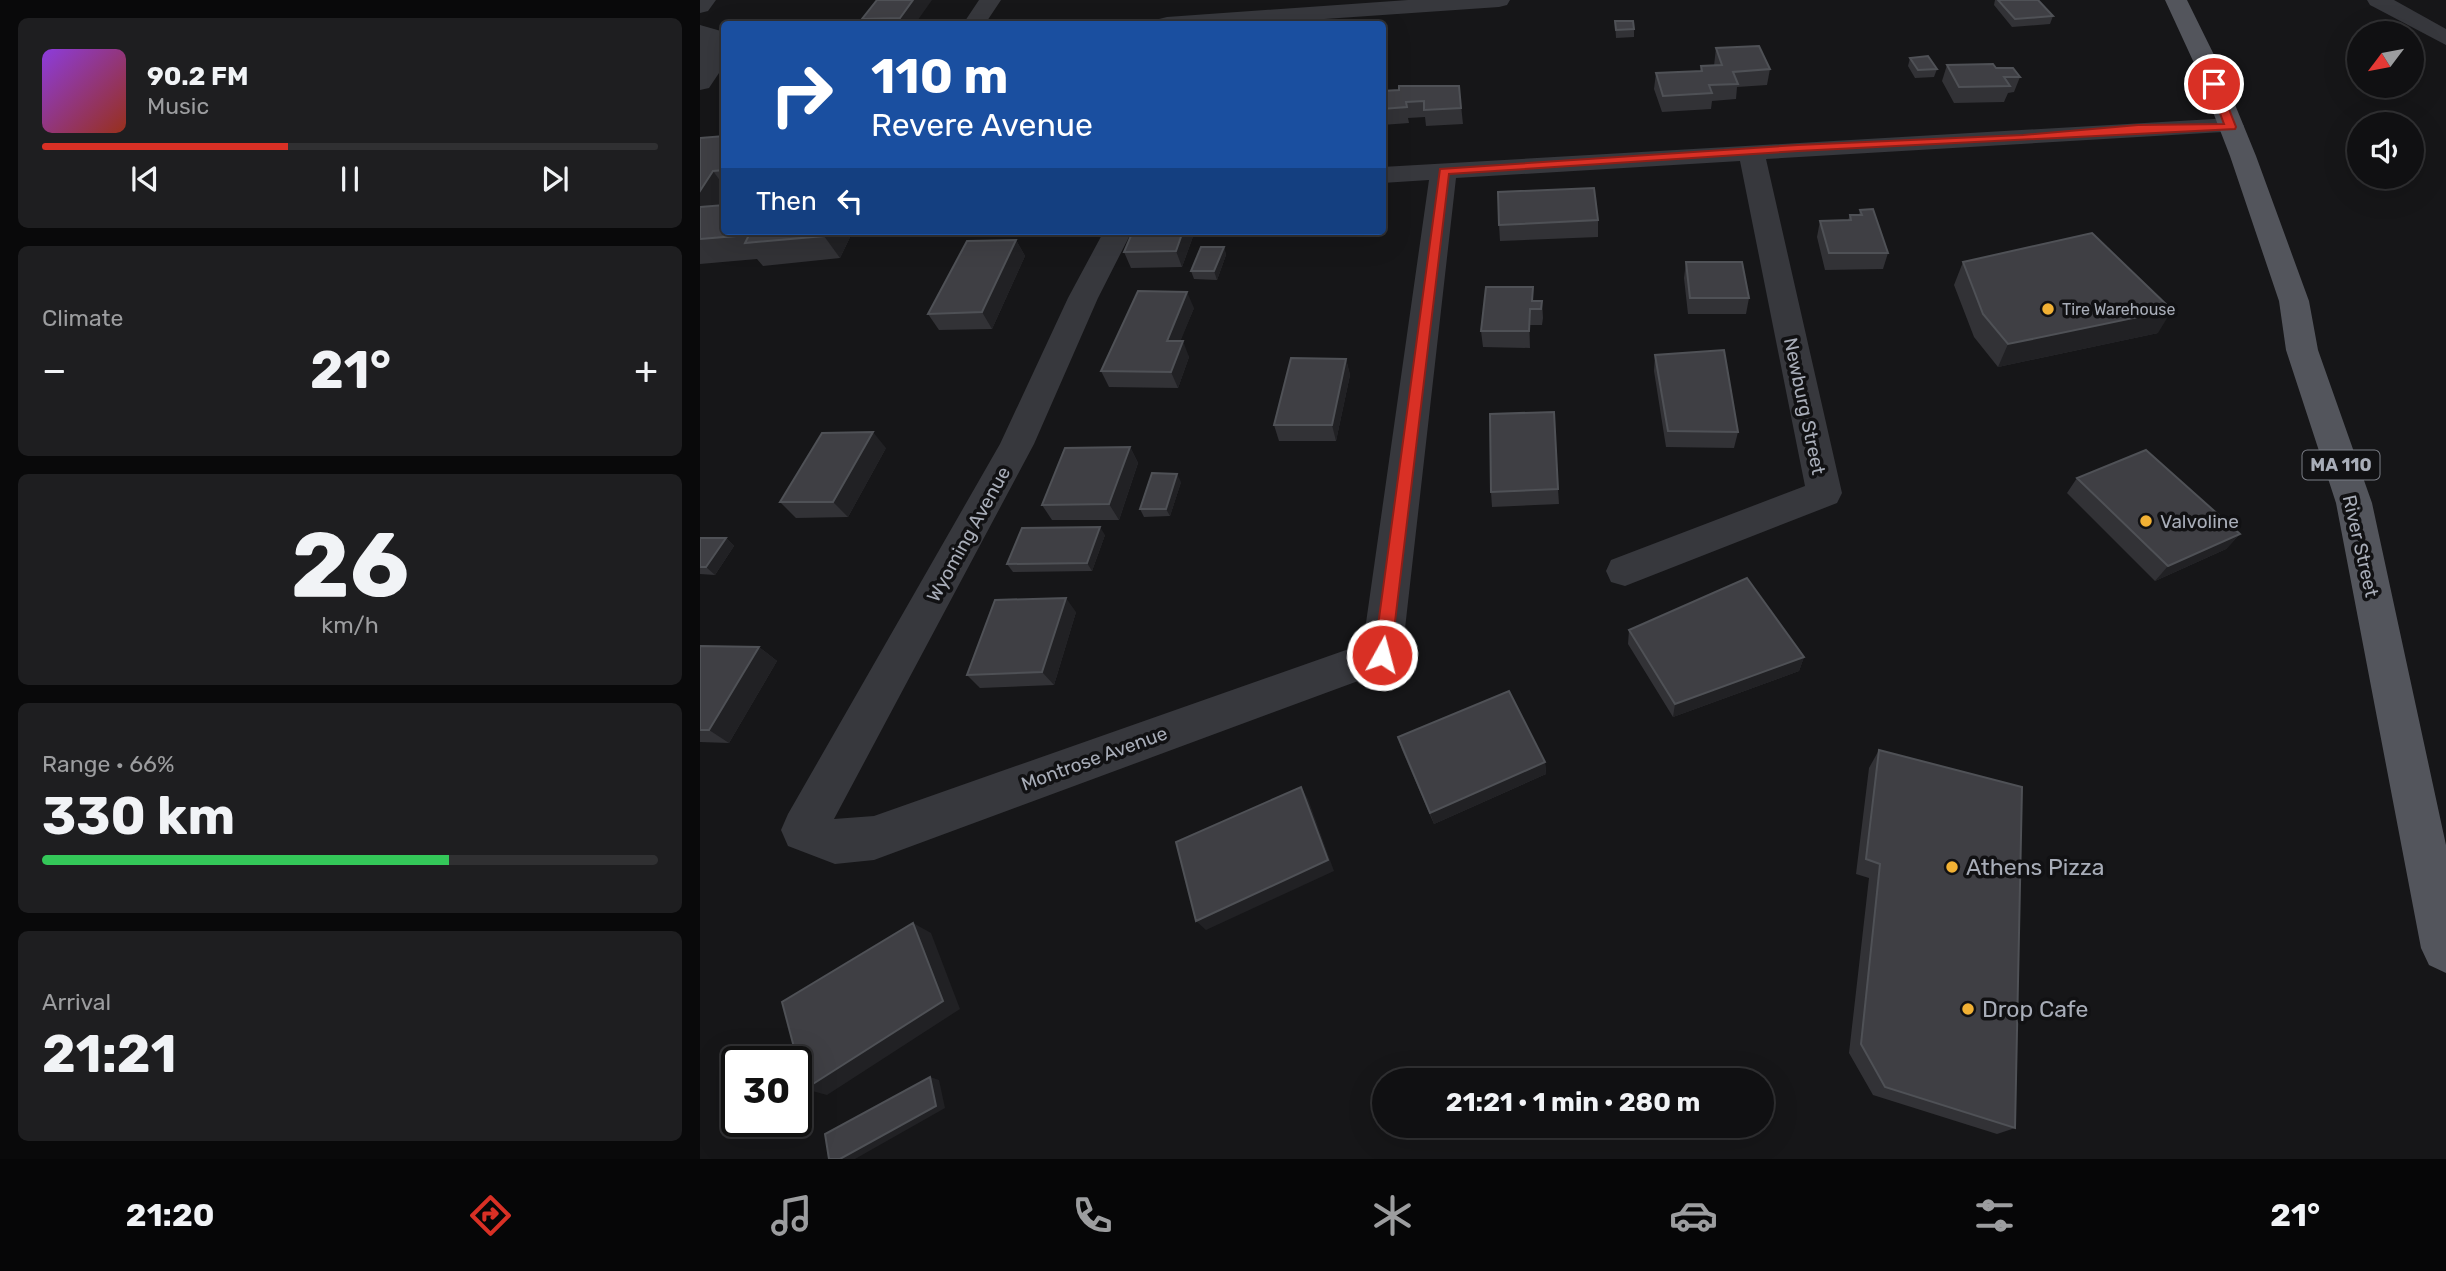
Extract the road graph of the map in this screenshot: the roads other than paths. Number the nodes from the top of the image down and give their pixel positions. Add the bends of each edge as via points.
1 (705, 0) edge
2 (990, 0) edge
3 (1499, 0) edge
4 (2176, 0) edge
5 (2378, 0) edge
6 (700, 6) edge
7 (976, 21) edge
8 (1208, 21) edge
9 (700, 32) edge
10 (2446, 38) edge
11 (700, 83) edge
12 (2231, 127) junction
13 (1751, 152) junction
14 (1444, 171) junction
15 (1386, 175) edge
16 (1116, 235) edge
17 (1625, 571) dead end
18 (804, 830) joint
19 (2446, 948) edge

1 - 6 street
2 - 7 street
3 - 8 street
4 - 12 main road, River Street / MA 110
5 - 10 street
9 - 11 street via 713,36 707,74
12 - 13 street
12 - 19 main road, River Street / MA 110 via 2294,301 2302,350 2354,503
13 - 14 street
13 - 17 street, Newburg Street via 1824,493
14 - 15 street
14 - 18 street, Montrose Avenue via 1382,655 874,838 835,842
16 - 18 street, Wyoming Avenue via 1017,444

